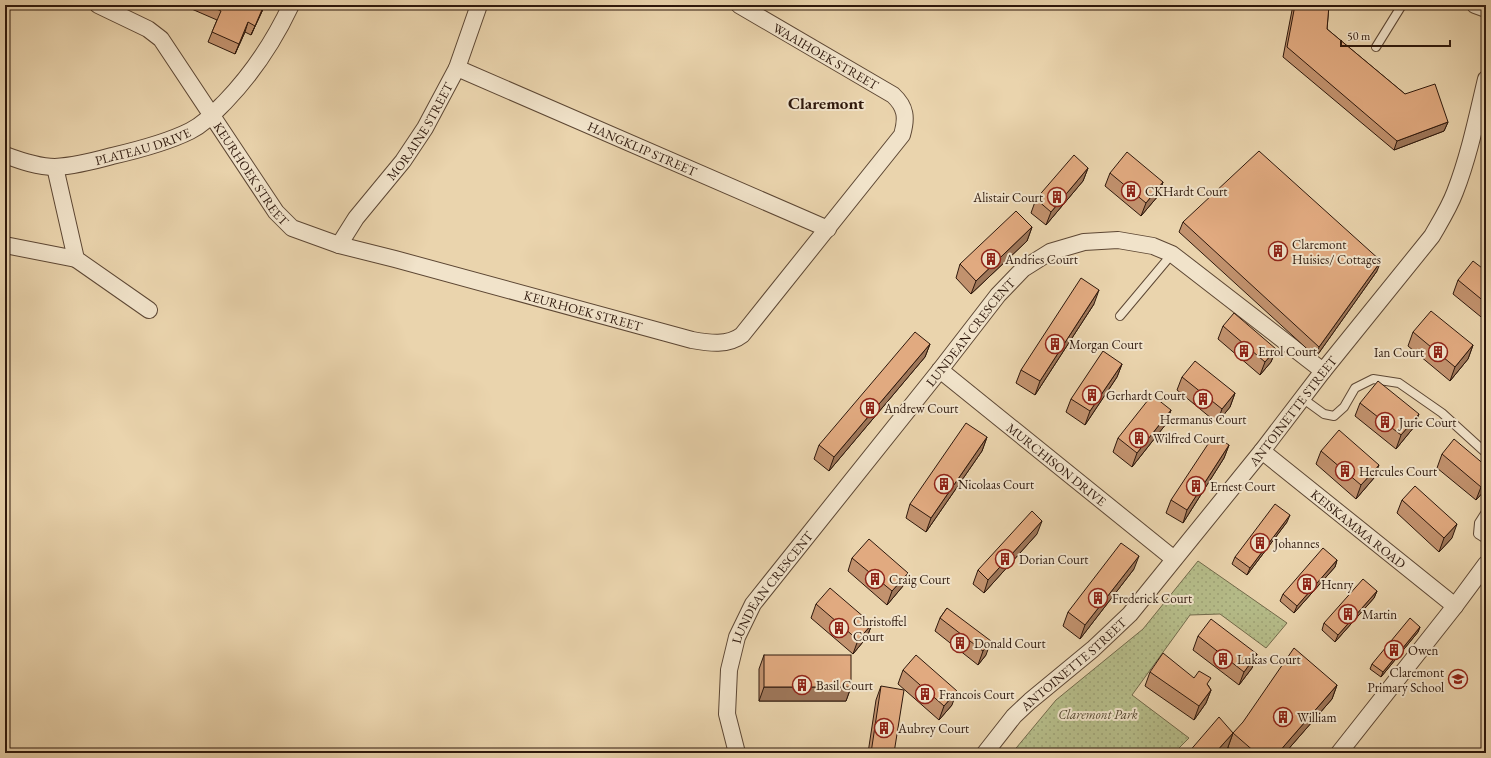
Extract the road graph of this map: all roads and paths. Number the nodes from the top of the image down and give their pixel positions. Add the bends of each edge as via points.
1 (98, 5) edge
2 (291, 5) edge
3 (479, 5) edge
4 (739, 5) edge
5 (1402, 5) edge
6 (1475, 5) edge
7 (1486, 9) edge
8 (1376, 47) dead end
9 (457, 68) junction
10 (1486, 79) edge
11 (905, 114) joint
12 (212, 116) junction
13 (5, 155) edge
14 (55, 166) junction
15 (828, 229) junction
16 (339, 244) junction
17 (5, 246) edge
18 (1172, 254) junction
19 (76, 258) junction
20 (150, 310) dead end
21 (1120, 316) dead end
22 (940, 370) junction
23 (1323, 371) junction
24 (1302, 398) junction
25 (1262, 451) junction
26 (1486, 453) edge
27 (1486, 512) edge
28 (1486, 539) edge
29 (1174, 559) junction
30 (1486, 564) edge
31 (1455, 606) junction
32 (737, 753) edge
33 (985, 753) edge
34 (1339, 753) edge

1 - 12 street, KEURHOEK STREET via 148,29 161,39
2 - 12 street, PLATEAU DRIVE via 260,60
3 - 9 street, MORAINE STREET
4 - 11 street, WAAIHOEK STREET via 893,95 901,103
5 - 8 lane
6 - 7 street
9 - 15 street, HANGKLIP STREET
9 - 16 street, MORAINE STREET via 425,128 403,161 356,218
10 - 23 street, ANTOINETTE STREET via 1466,159 1455,193 1443,217 1419,253
11 - 15 street, KEURHOEK STREET via 902,136
12 - 14 street, PLATEAU DRIVE via 190,131 136,151
12 - 16 street, KEURHOEK STREET via 285,223 302,233
13 - 14 street, PLATEAU DRIVE via 23,162
14 - 19 street
15 - 16 street, KEURHOEK STREET via 742,335 730,341 708,343
17 - 19 street
18 - 21 lane
18 - 22 street, LUNDEAN CRESCENT via 1152,246 1118,240 1084,242 1050,252 1024,269 998,295
18 - 23 street, LUNDEAN CRESCENT
19 - 20 street
22 - 29 street, MURCHISON DRIVE
22 - 32 street, LUNDEAN CRESCENT via 753,604 745,618 737,637 729,670 726,714
23 - 24 street, ANTOINETTE STREET
24 - 25 street, ANTOINETTE STREET
24 - 26 lane via 1324,414 1334,416 1344,407 1355,388 1373,379 1399,383 1442,413
25 - 29 street, ANTOINETTE STREET
25 - 31 street, KEISKAMMA ROAD
27 - 28 lane via 1479,523 1478,534
29 - 33 street, ANTOINETTE STREET via 1130,614 1098,645 1014,716
30 - 31 street
31 - 34 street

